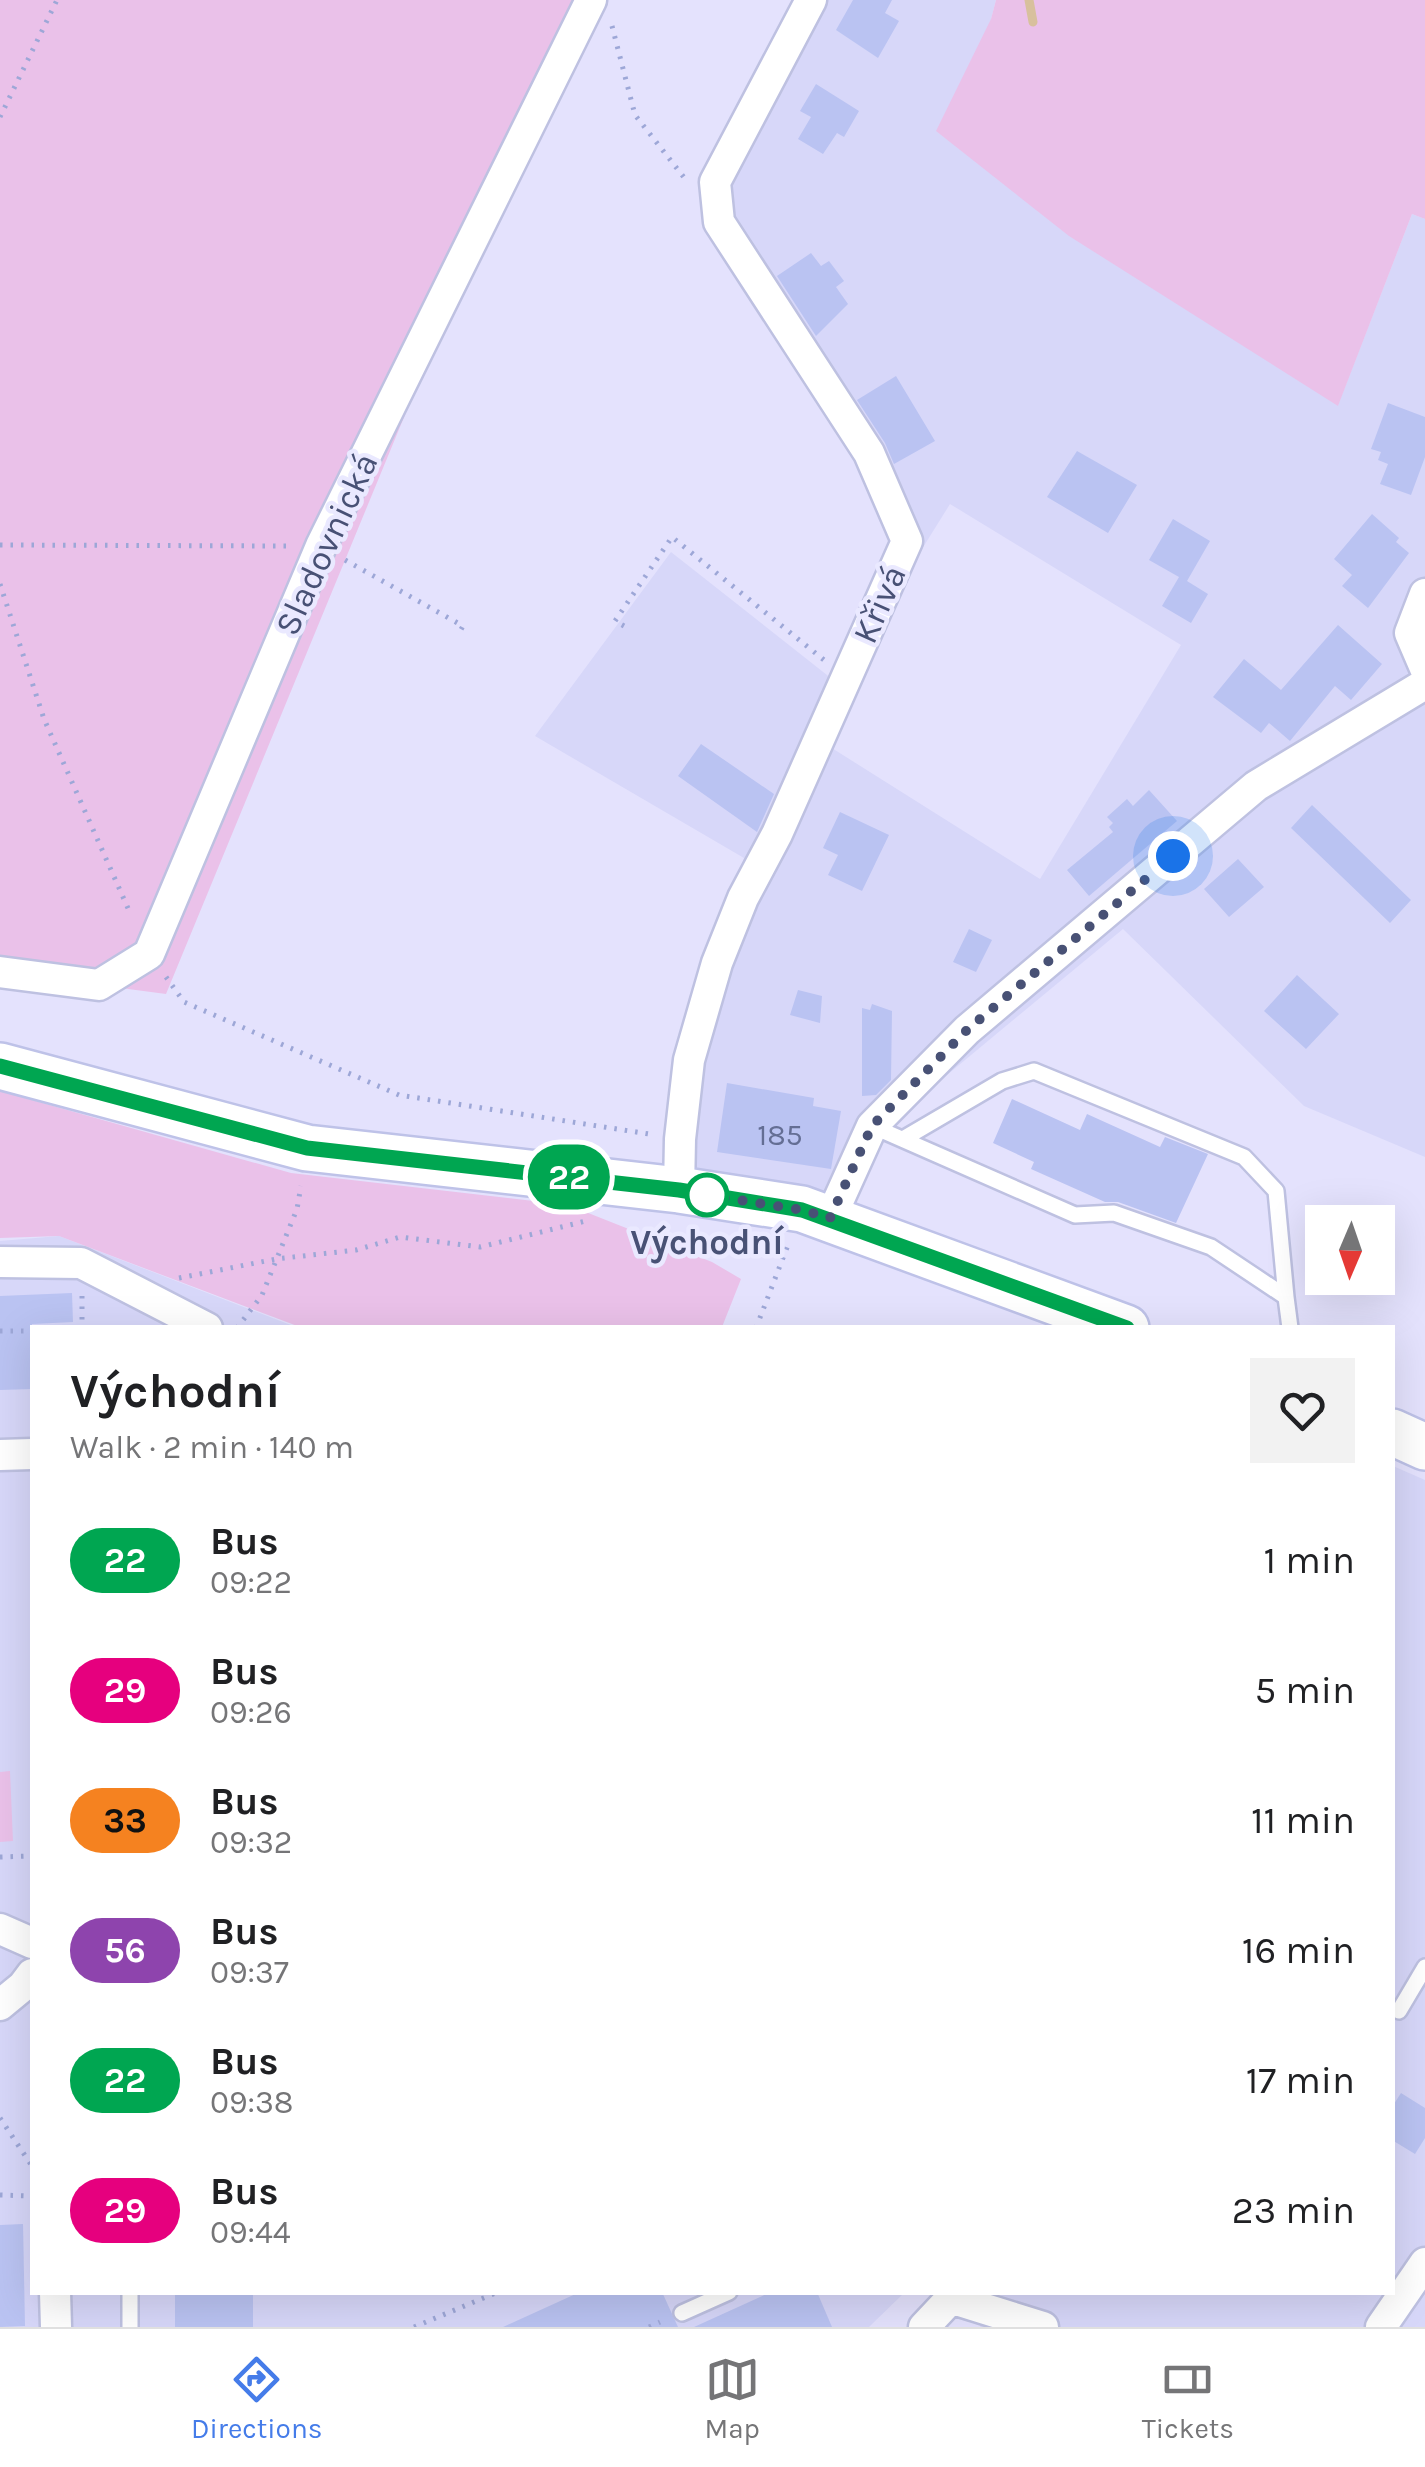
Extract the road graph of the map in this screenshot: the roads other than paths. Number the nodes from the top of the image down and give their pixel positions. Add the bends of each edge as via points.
1 (810, 0) edge
2 (601, 10) edge
3 (1425, 594) edge
4 (1425, 668) edge
5 (1425, 684) edge
6 (0, 972) edge
7 (0, 1066) edge
8 (872, 1126) junction
9 (904, 1139) junction
10 (679, 1190) junction
11 (816, 1214) junction
12 (0, 1262) edge
13 (1286, 1296) junction
14 (201, 1325) edge
15 (1118, 1325) edge
16 (1290, 1325) edge
17 (1395, 1433) edge
18 (1425, 1446) edge
19 (30, 1454) edge
20 (0, 1455) edge
21 (0, 1928) edge
22 (30, 1941) edge
23 (1425, 1967) edge
24 (30, 1977) edge
25 (0, 2005) edge
26 (1400, 2011) dead end
27 (1425, 2262) edge
28 (56, 2295) edge
29 (130, 2295) edge
30 (723, 2295) edge
31 (955, 2296) edge
32 (682, 2313) dead end
33 (56, 2327) edge
34 (130, 2327) edge
35 (924, 2327) edge
36 (1044, 2327) edge
37 (1382, 2327) edge

1 - 10 street, Křivá via 715,182 718,222 869,453 906,541 717,962 689,1060
2 - 6 street, Sladovnická via 320,546 149,954 98,985
3 - 4 street via 1410,634
5 - 8 street via 1256,786 967,1030
7 - 10 street via 307,1148
8 - 9 lane
8 - 11 street
9 - 13 lane via 1075,1215 1114,1212 1211,1247
9 - 13 lane via 1002,1080 1034,1071 1227,1150 1244,1157 1276,1191
10 - 11 street
11 - 15 street
12 - 14 street via 81,1263
13 - 16 lane
17 - 18 street
19 - 20 street
21 - 22 street
23 - 26 lane
24 - 25 street
27 - 37 street
28 - 33 street
29 - 34 lane
30 - 32 lane
31 - 35 street
31 - 36 street

